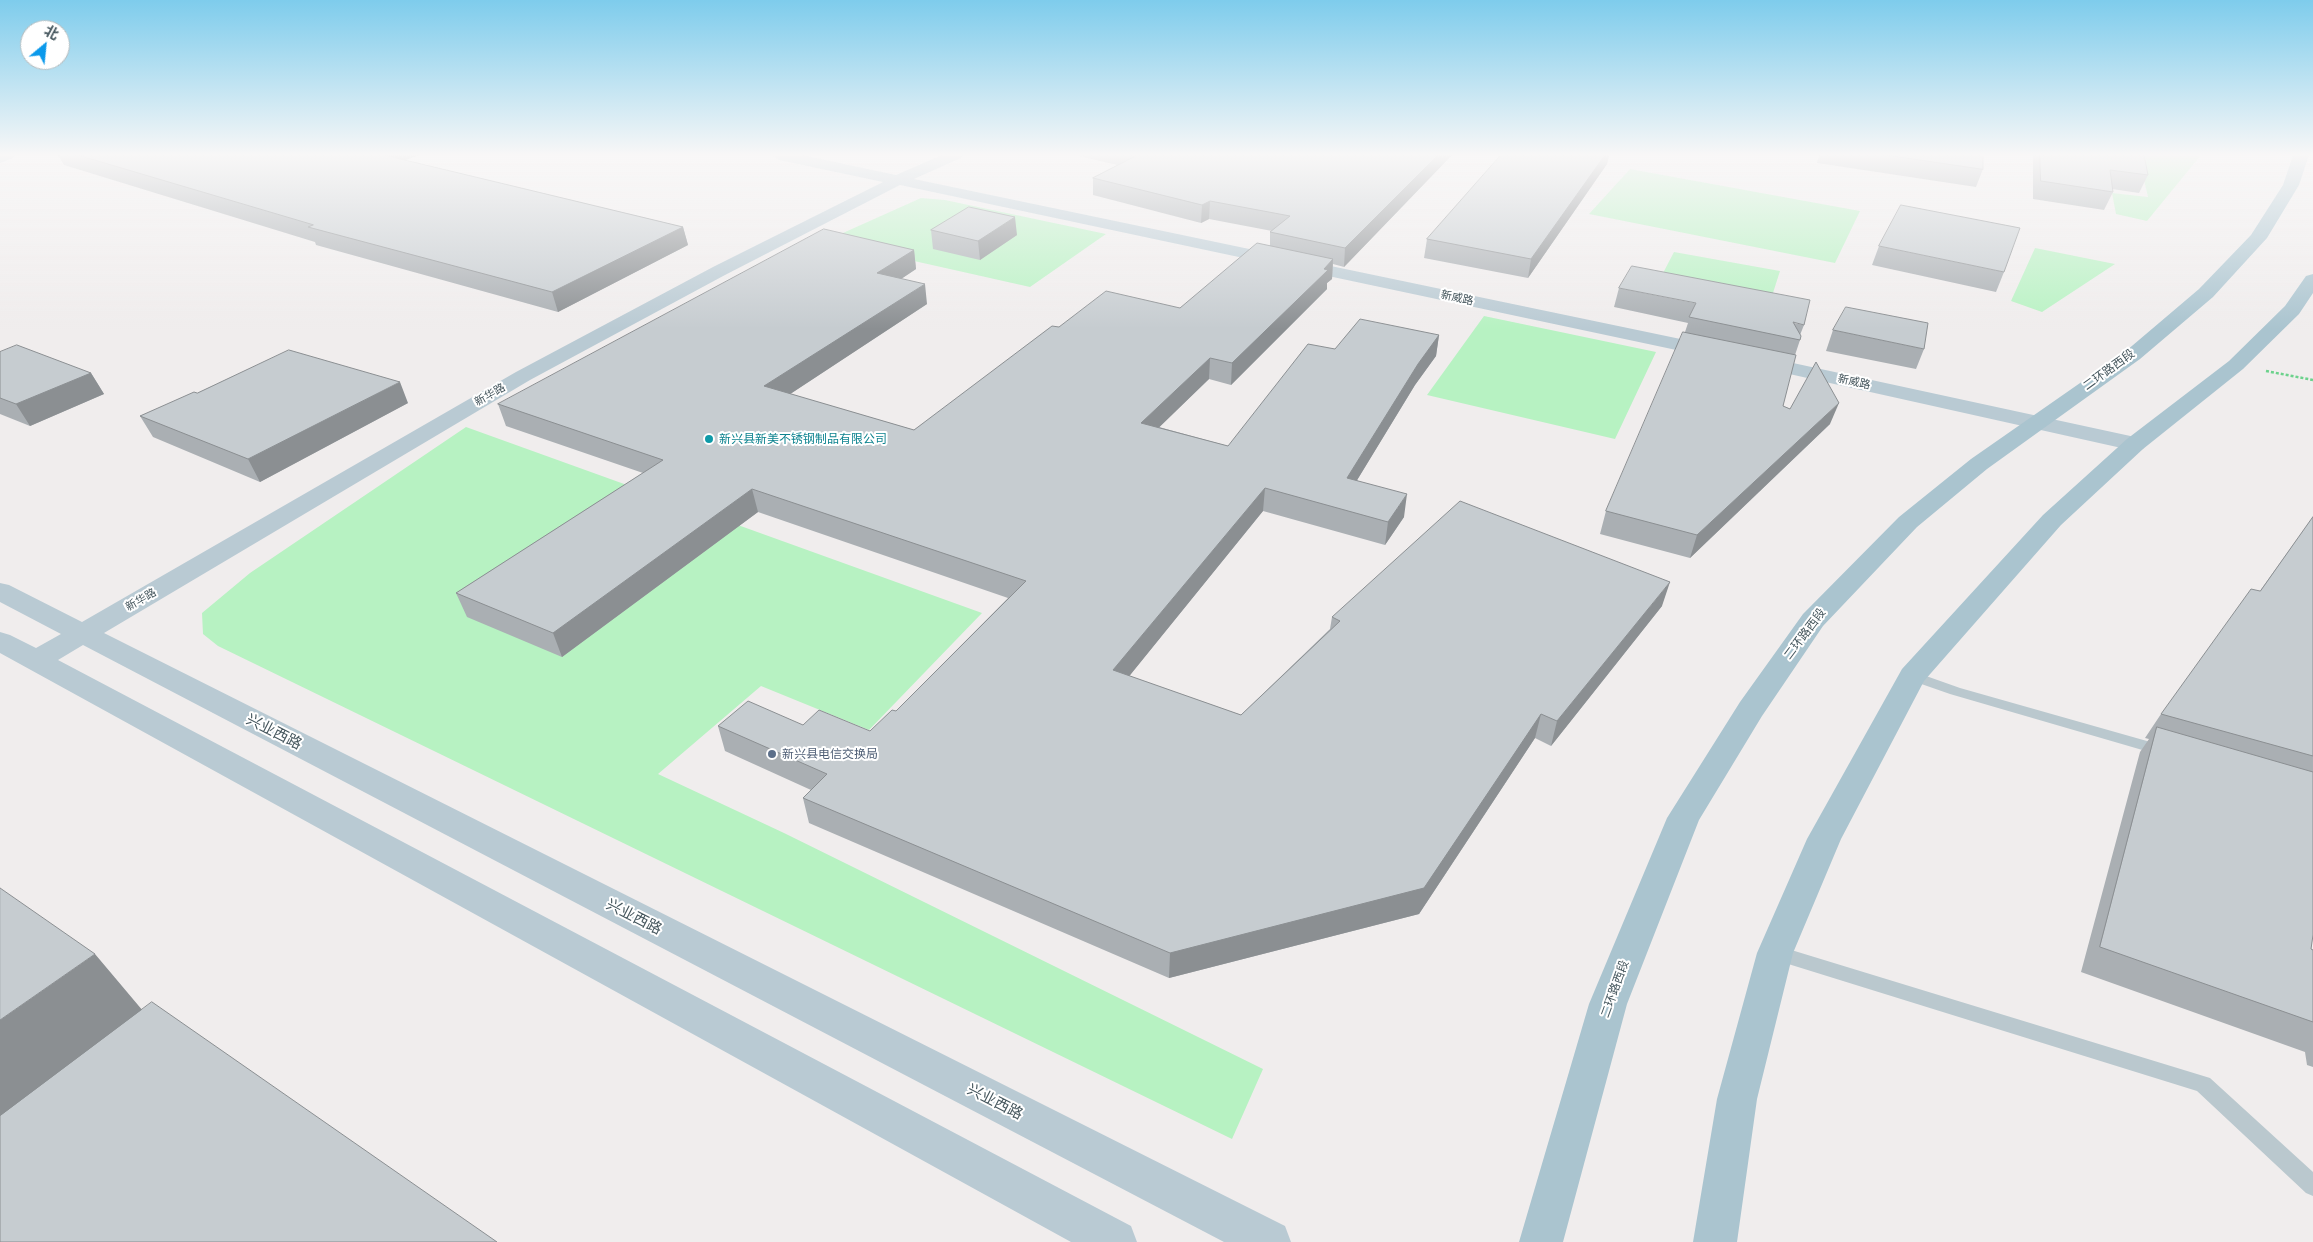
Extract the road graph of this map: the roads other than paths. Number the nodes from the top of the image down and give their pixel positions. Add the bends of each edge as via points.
1 (833, 213) edge
2 (1054, 213) edge
3 (2274, 213) edge
4 (2313, 280) edge
5 (2036, 421) junction
6 (2135, 444) junction
7 (0, 591) edge
8 (83, 634) junction
9 (0, 641) edge
10 (37, 660) junction
11 (1912, 676) junction
12 (2181, 756) edge
13 (1775, 953) junction
14 (2313, 1186) edge
15 (1114, 1242) edge
16 (1269, 1242) edge
17 (1541, 1242) edge
18 (1715, 1242) edge

1 - 8 street, 新华路 via 523,376
2 - 5 street, 新威路
3 - 5 main road, 二环路西段 via 2258,238 2206,293 2133,354
4 - 6 main road via 2292,310 2236,365
5 - 6 street, 新威路
5 - 17 main road, 二环路西段 via 1908,522 1813,620 1751,709 1683,818 1608,1004
6 - 11 main road via 2052,520
7 - 8 street, 兴业西路
8 - 10 street, 新华路
8 - 16 street, 兴业西路
9 - 10 street
10 - 15 street
11 - 12 lane
11 - 13 main road via 1824,838
13 - 14 lane via 2203,1084
13 - 18 main road via 1738,1099

